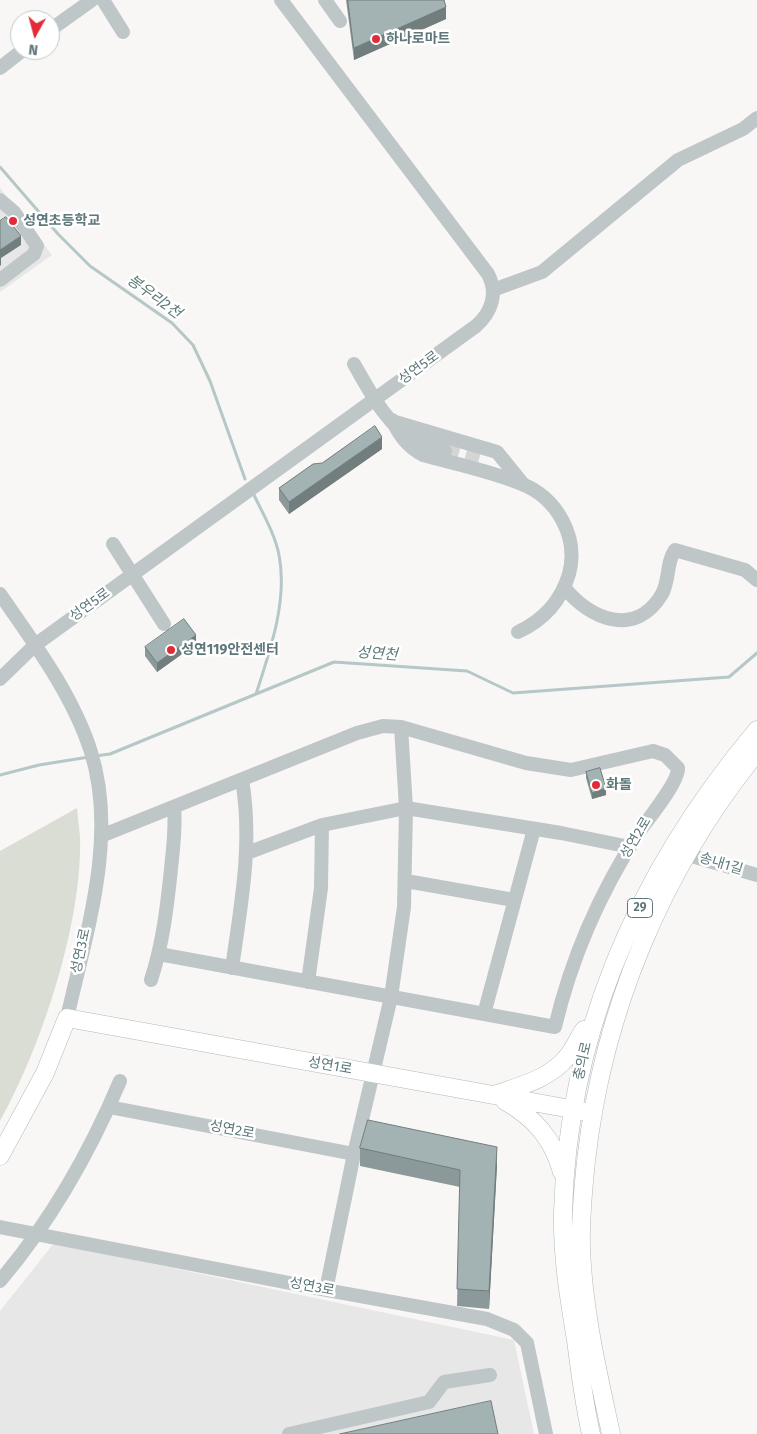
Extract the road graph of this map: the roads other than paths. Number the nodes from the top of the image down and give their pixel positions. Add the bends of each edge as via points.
1 (92, 0) edge
2 (103, 0) edge
3 (281, 0) edge
4 (325, 0) edge
5 (340, 21) dead end
6 (60, 23) edge
7 (123, 32) dead end
8 (11, 60) edge
9 (0, 68) edge
10 (757, 118) edge
11 (0, 200) edge
12 (0, 280) edge
13 (493, 290) junction
14 (354, 364) dead end
15 (375, 399) junction
16 (392, 420) junction
17 (445, 450) tunnel mouth
18 (522, 484) junction
19 (113, 544) dead end
20 (133, 574) junction
21 (757, 580) edge
22 (564, 587) junction
23 (0, 594) edge
24 (164, 624) dead end
25 (518, 632) dead end
26 (35, 645) junction
27 (0, 679) edge
28 (401, 727) junction
29 (757, 730) edge
30 (757, 752) edge
31 (242, 780) junction
32 (174, 807) junction
33 (406, 808) junction
34 (322, 825) junction
35 (534, 829) junction
36 (101, 836) junction
37 (630, 847) junction
38 (247, 853) junction
39 (686, 854) junction
40 (757, 875) edge
41 (406, 880) junction
42 (514, 900) junction
43 (159, 954) junction
44 (232, 968) junction
45 (151, 980) dead end
46 (308, 982) junction
47 (391, 997) junction
48 (484, 1014) junction
49 (66, 1018) junction
50 (592, 1026) junction
51 (585, 1052) junction
52 (605, 1057) junction
53 (374, 1074) junction
54 (120, 1081) dead end
55 (493, 1095) junction
56 (109, 1107) junction
57 (572, 1110) junction
58 (593, 1112) junction
59 (354, 1154) junction
60 (0, 1156) edge
61 (565, 1185) junction
62 (0, 1226) edge
63 (37, 1234) junction
64 (0, 1281) edge
65 (326, 1290) junction
66 (490, 1376) dead end
67 (289, 1434) edge
68 (546, 1434) edge
69 (591, 1434) edge
70 (611, 1434) edge

1 - 6 street
2 - 7 street
3 - 13 street via 488,274
4 - 5 street
8 - 9 street
10 - 13 street via 743,129 678,160 542,272
11 - 12 street via 14,212 37,246 34,254
13 - 15 street, 성연5로 via 490,308 482,321
14 - 15 street
15 - 16 street
15 - 20 street, 성연5로
16 - 17 street via 416,441
16 - 18 street via 497,452
16 - 18 street via 405,442 418,452
18 - 22 street via 550,504 569,535 572,558
19 - 20 street
20 - 24 street
20 - 26 street, 성연5로
21 - 22 street via 745,570 675,550 669,558 668,578 662,594 640,615 623,620 604,618 588,610
22 - 25 street via 552,608 541,619
23 - 26 street
26 - 27 street
26 - 36 street, 성연3로 via 76,716 91,752
28 - 31 street, 성연2로 via 370,729
28 - 33 street
28 - 37 street, 성연2로 via 526,763 570,770 646,752 665,755 676,764 677,776
29 - 50 main road, 충의로 / 29 via 718,776 683,828 622,944
30 - 39 main road, 충의로 / 29 via 724,792
31 - 32 street, 성연2로
31 - 38 street
32 - 36 street, 성연2로
32 - 43 street via 170,883
33 - 34 street
33 - 35 street
33 - 41 street
34 - 38 street
34 - 46 street via 321,888
35 - 37 street
35 - 42 street
36 - 49 street, 성연3로 via 93,898
37 - 48 street, 성연2로 via 595,912 555,1028
38 - 44 street
39 - 40 street, 송내1길
39 - 52 main road, 충의로 / 29 via 670,880 638,954
41 - 42 street
41 - 47 street
42 - 48 street
43 - 44 street, 성연2로
43 - 45 street
44 - 46 street, 성연2로
46 - 47 street, 성연2로
47 - 48 street, 성연2로
47 - 53 street
49 - 53 main road, 성연1로
49 - 60 main road, 성연3로 via 45,1073
50 - 51 main road, 충의로 / 29
50 - 55 main road via 584,1030 569,1055 554,1070
51 - 52 main road
51 - 57 main road, 충의로 / 29
52 - 58 main road, 충의로 / 29
53 - 55 main road, 성연1로
53 - 59 street
54 - 56 street
55 - 57 main road, 성연1로
55 - 61 main road via 525,1114 543,1130 554,1148
56 - 59 street, 성연2로
56 - 63 street via 79,1165
57 - 58 main road, 성연1로
57 - 61 main road, 충의로 / 29
58 - 70 main road, 충의로 / 29 via 581,1214 581,1248 594,1352
59 - 65 street
61 - 69 main road, 충의로 / 29 via 566,1282
62 - 63 street, 성연3로
63 - 64 street
63 - 65 street, 성연3로
65 - 68 street, 성연3로 via 487,1319 514,1330 527,1343
66 - 67 street via 444,1382 429,1402

